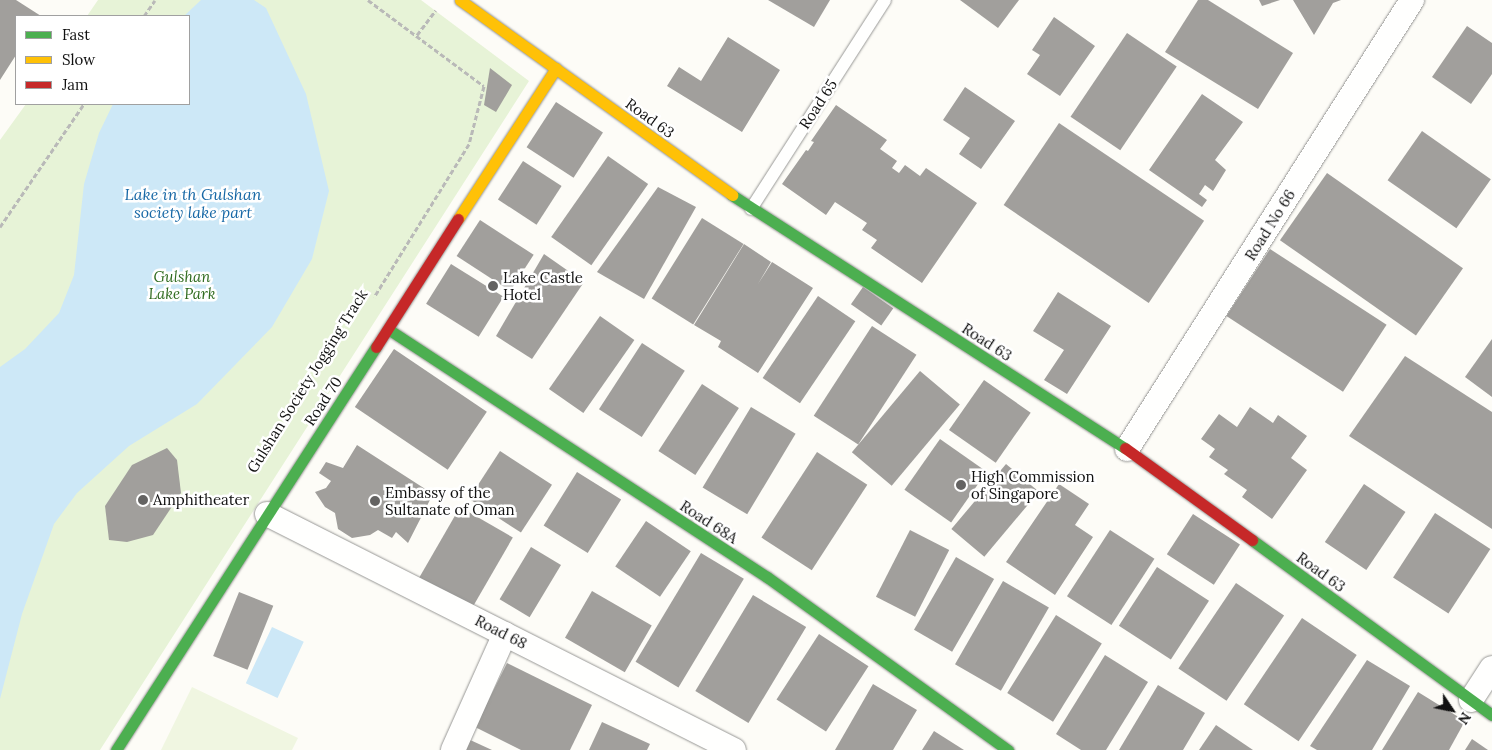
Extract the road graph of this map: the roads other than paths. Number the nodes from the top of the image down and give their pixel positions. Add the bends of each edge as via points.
1 (460, 0) edge
2 (885, 0) edge
3 (1412, 0) edge
4 (556, 68) junction
5 (751, 209) junction
6 (388, 329) junction
7 (1127, 450) junction
8 (267, 514) junction
9 (505, 634) junction
10 (1492, 668) edge
11 (1471, 700) junction
12 (1492, 716) edge
13 (116, 750) edge
14 (453, 750) edge
15 (734, 750) edge
16 (1008, 750) edge

1 - 4 street, Road 63
2 - 5 lane, Road 65
3 - 7 street, Road No 66
4 - 5 street, Road 63
4 - 6 street, Road 70
5 - 7 street, Road 63
6 - 8 street, Road 70
6 - 16 street, Road 68A via 767,577
7 - 11 street, Road 63
8 - 9 street, Road 68
8 - 13 street, Road 70
9 - 14 street
9 - 15 street, Road 68
10 - 11 street
11 - 12 street, Road 63

